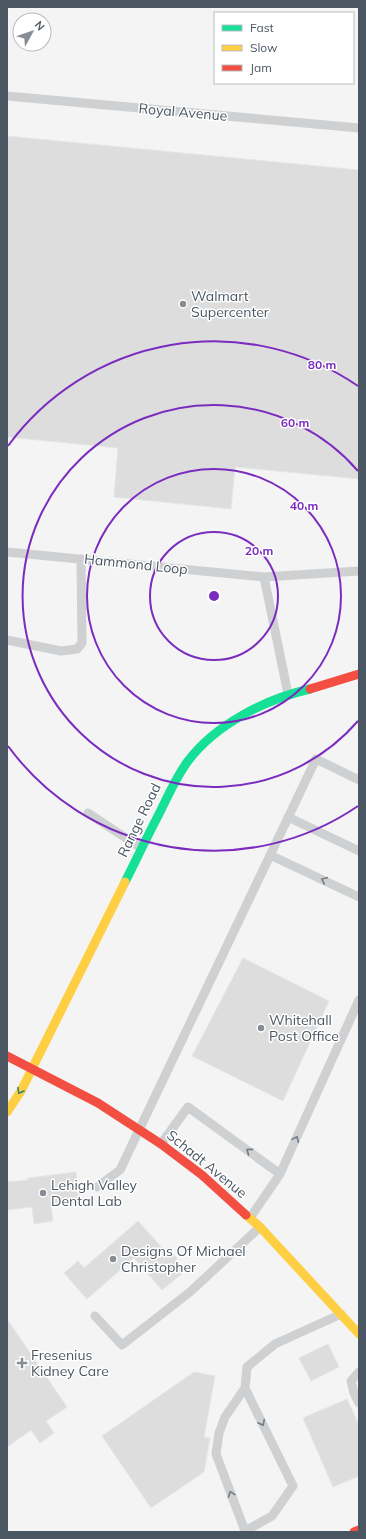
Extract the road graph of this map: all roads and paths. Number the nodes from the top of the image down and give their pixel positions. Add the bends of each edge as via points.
1 (7, 96) edge
2 (359, 128) edge
3 (7, 552) edge
4 (81, 559) junction
5 (359, 571) edge
6 (264, 577) junction
7 (7, 640) edge
8 (359, 674) edge
9 (288, 694) junction
10 (359, 780) edge
11 (88, 813) dead end
12 (288, 818) junction
13 (141, 848) junction
14 (359, 851) edge
15 (270, 855) junction
16 (359, 897) edge
17 (359, 1000) edge
18 (7, 1056) edge
19 (32, 1069) junction
20 (7, 1112) edge
21 (139, 1130) junction
22 (161, 1144) junction
23 (280, 1174) junction
24 (97, 1187) dead end
25 (250, 1218) junction
26 (260, 1228) junction
27 (341, 1314) junction
28 (95, 1316) dead end
29 (359, 1334) edge
30 (359, 1372) edge
31 (245, 1388) junction
32 (359, 1403) edge
33 (359, 1530) edge
34 (245, 1531) edge
35 (354, 1532) edge

1 - 2 lane, Royal Avenue
3 - 4 lane, Hammond Loop
4 - 6 lane, Hammond Loop
4 - 7 lane via 82,643 77,649 61,651
5 - 6 lane, Hammond Loop
6 - 9 lane
8 - 9 street, Range Road
9 - 13 street, Range Road via 235,720 208,740 189,760 174,783
10 - 12 lane via 316,759
11 - 13 lane
12 - 14 lane
12 - 15 lane
13 - 19 street, Range Road
16 -> 15 lane
15 - 21 lane
23 -> 17 lane
18 - 19 street, Schadt Avenue
19 -> 20 street, Range Road
19 - 21 street, Schadt Avenue via 98,1103
21 - 22 street, Schadt Avenue
21 - 24 lane via 120,1170
23 -> 22 lane via 188,1107
22 - 25 street, Schadt Avenue via 202,1175
23 - 25 lane
25 - 26 street, Schadt Avenue
26 - 27 street, Schadt Avenue
26 - 28 lane via 190,1292 122,1345
27 - 29 street, Schadt Avenue
27 - 31 lane via 275,1344 247,1367
30 - 32 lane via 351,1381
34 -> 31 lane via 216,1454 219,1433 225,1417
31 -> 34 lane via 293,1486 272,1516
33 - 35 street

